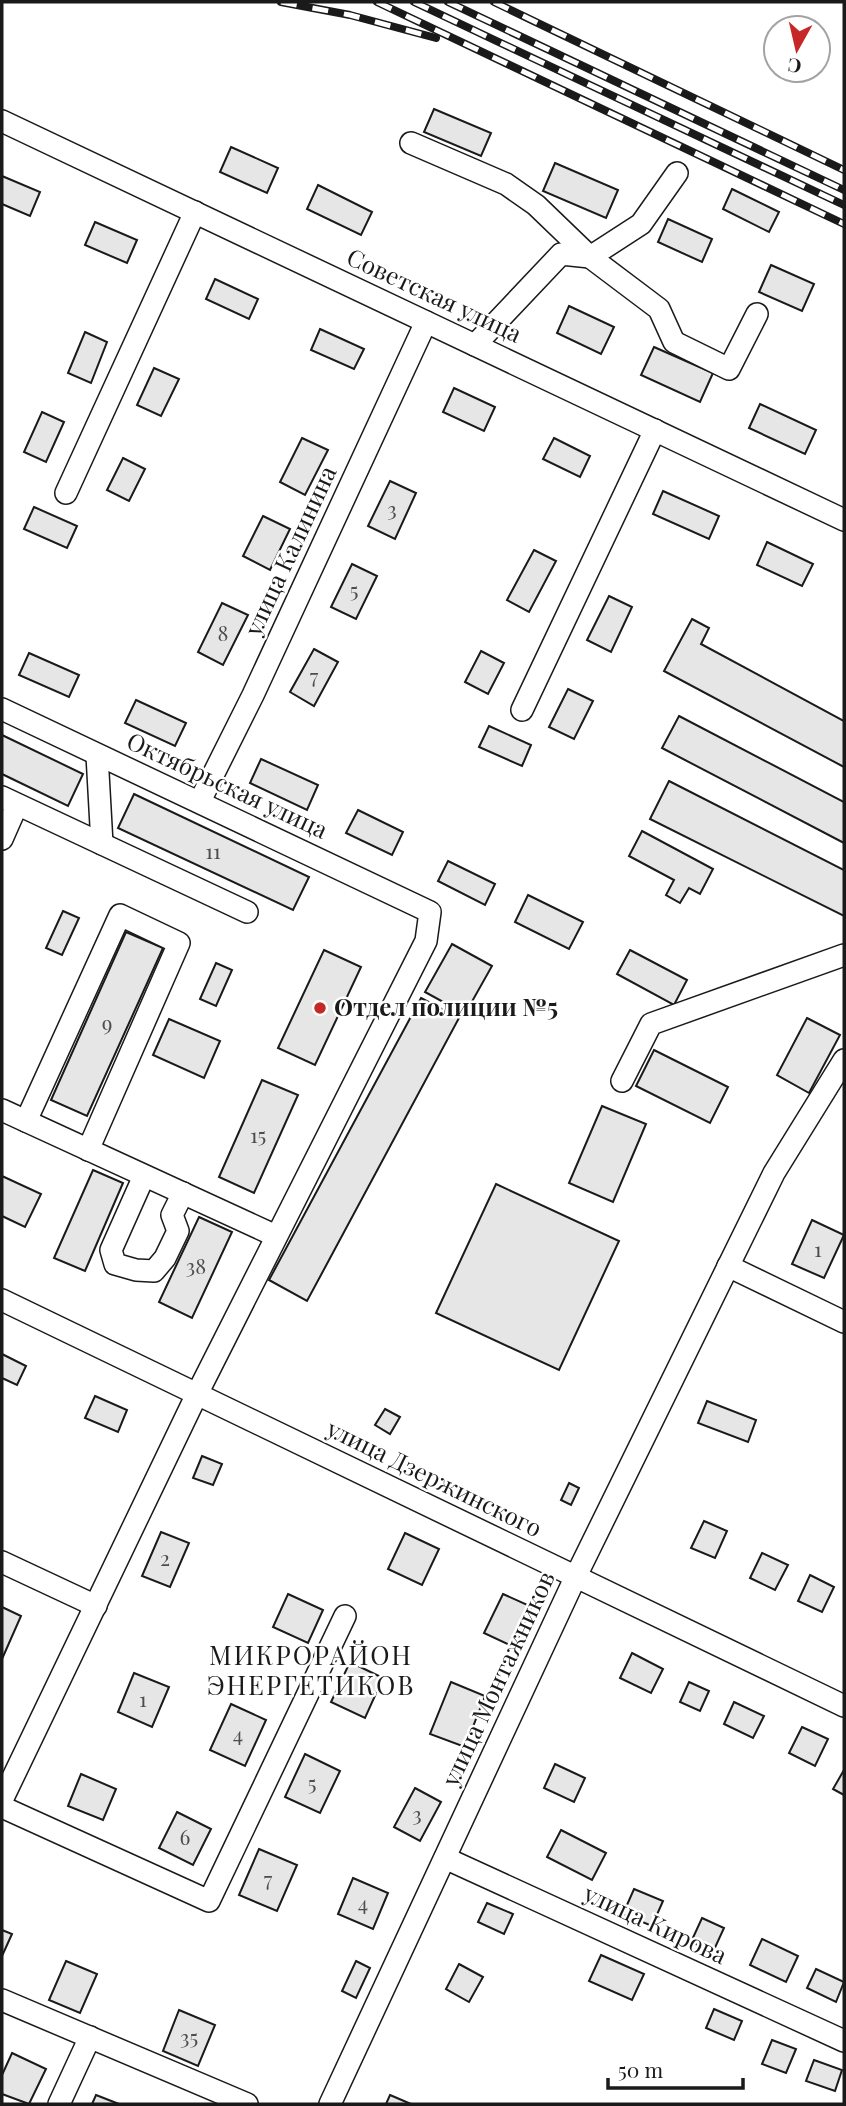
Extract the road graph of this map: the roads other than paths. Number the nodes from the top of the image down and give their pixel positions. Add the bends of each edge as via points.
1 (2, 121) edge
2 (411, 143) dead end
3 (677, 173) dead end
4 (195, 212) junction
5 (590, 257) junction
6 (757, 314) dead end
7 (426, 322) junction
8 (475, 345) junction
9 (655, 430) junction
10 (66, 493) dead end
11 (844, 520) edge
12 (2, 709) edge
13 (522, 710) dead end
14 (97, 755) junction
15 (9, 801) edge
16 (200, 801) junction
17 (2, 839) edge
18 (102, 844) junction
19 (247, 912) dead end
20 (844, 955) edge
21 (844, 1060) edge
22 (622, 1081) dead end
23 (2, 1110) edge
24 (26, 1121) junction
25 (88, 1150) junction
26 (144, 1175) junction
27 (183, 1193) junction
28 (276, 1236) junction
29 (728, 1266) junction
30 (2, 1300) edge
31 (844, 1322) edge
32 (197, 1394) junction
33 (2, 1562) edge
34 (576, 1576) junction
35 (96, 1606) junction
36 (345, 1616) dead end
37 (844, 1706) edge
38 (2, 1800) edge
39 (2, 1807) edge
40 (445, 1858) junction
41 (2, 2000) edge
42 (90, 2037) junction
43 (844, 2041) edge
44 (59, 2104) edge
45 (247, 2104) edge
46 (330, 2104) edge

1 - 4 street, Советская улица
2 - 5 street via 506,184 536,205
3 - 5 street via 641,224
4 - 7 street, Советская улица
4 - 10 street
5 - 6 street via 659,309 674,342 729,369
5 - 8 street via 561,254
7 - 8 street, Советская улица
7 - 16 street, улица Калинина
8 - 9 street, Советская улица
9 - 11 street, Советская улица
9 - 13 street
12 - 14 street, Октябрьская улица
14 - 16 street, Октябрьская улица
14 - 18 street
15 - 17 street
15 - 18 street
16 - 28 street, Октябрьская улица via 429,912 426,941
18 - 19 street
20 - 22 street via 650,1024
21 - 29 street, улица Монтажников via 774,1173
23 - 24 street
24 - 25 street
24 - 25 street via 120,915 179,943
25 - 26 street
26 - 27 street
26 - 27 street via 111,1250 115,1264 154,1270 178,1231 173,1215
27 - 28 street
28 - 32 street
29 - 31 street
29 - 34 street, улица Монтажников
30 - 32 street, улица Дзержинского
32 - 34 street, улица Дзержинского
32 - 35 street
33 - 35 street
34 - 37 street, улица Дзержинского
34 - 40 street, улица Монтажников
35 - 38 street
36 - 39 street via 209,1901
40 - 43 street, улица Кирова
40 - 46 street, улица Монтажников
41 - 42 street
42 - 44 street
42 - 45 street

